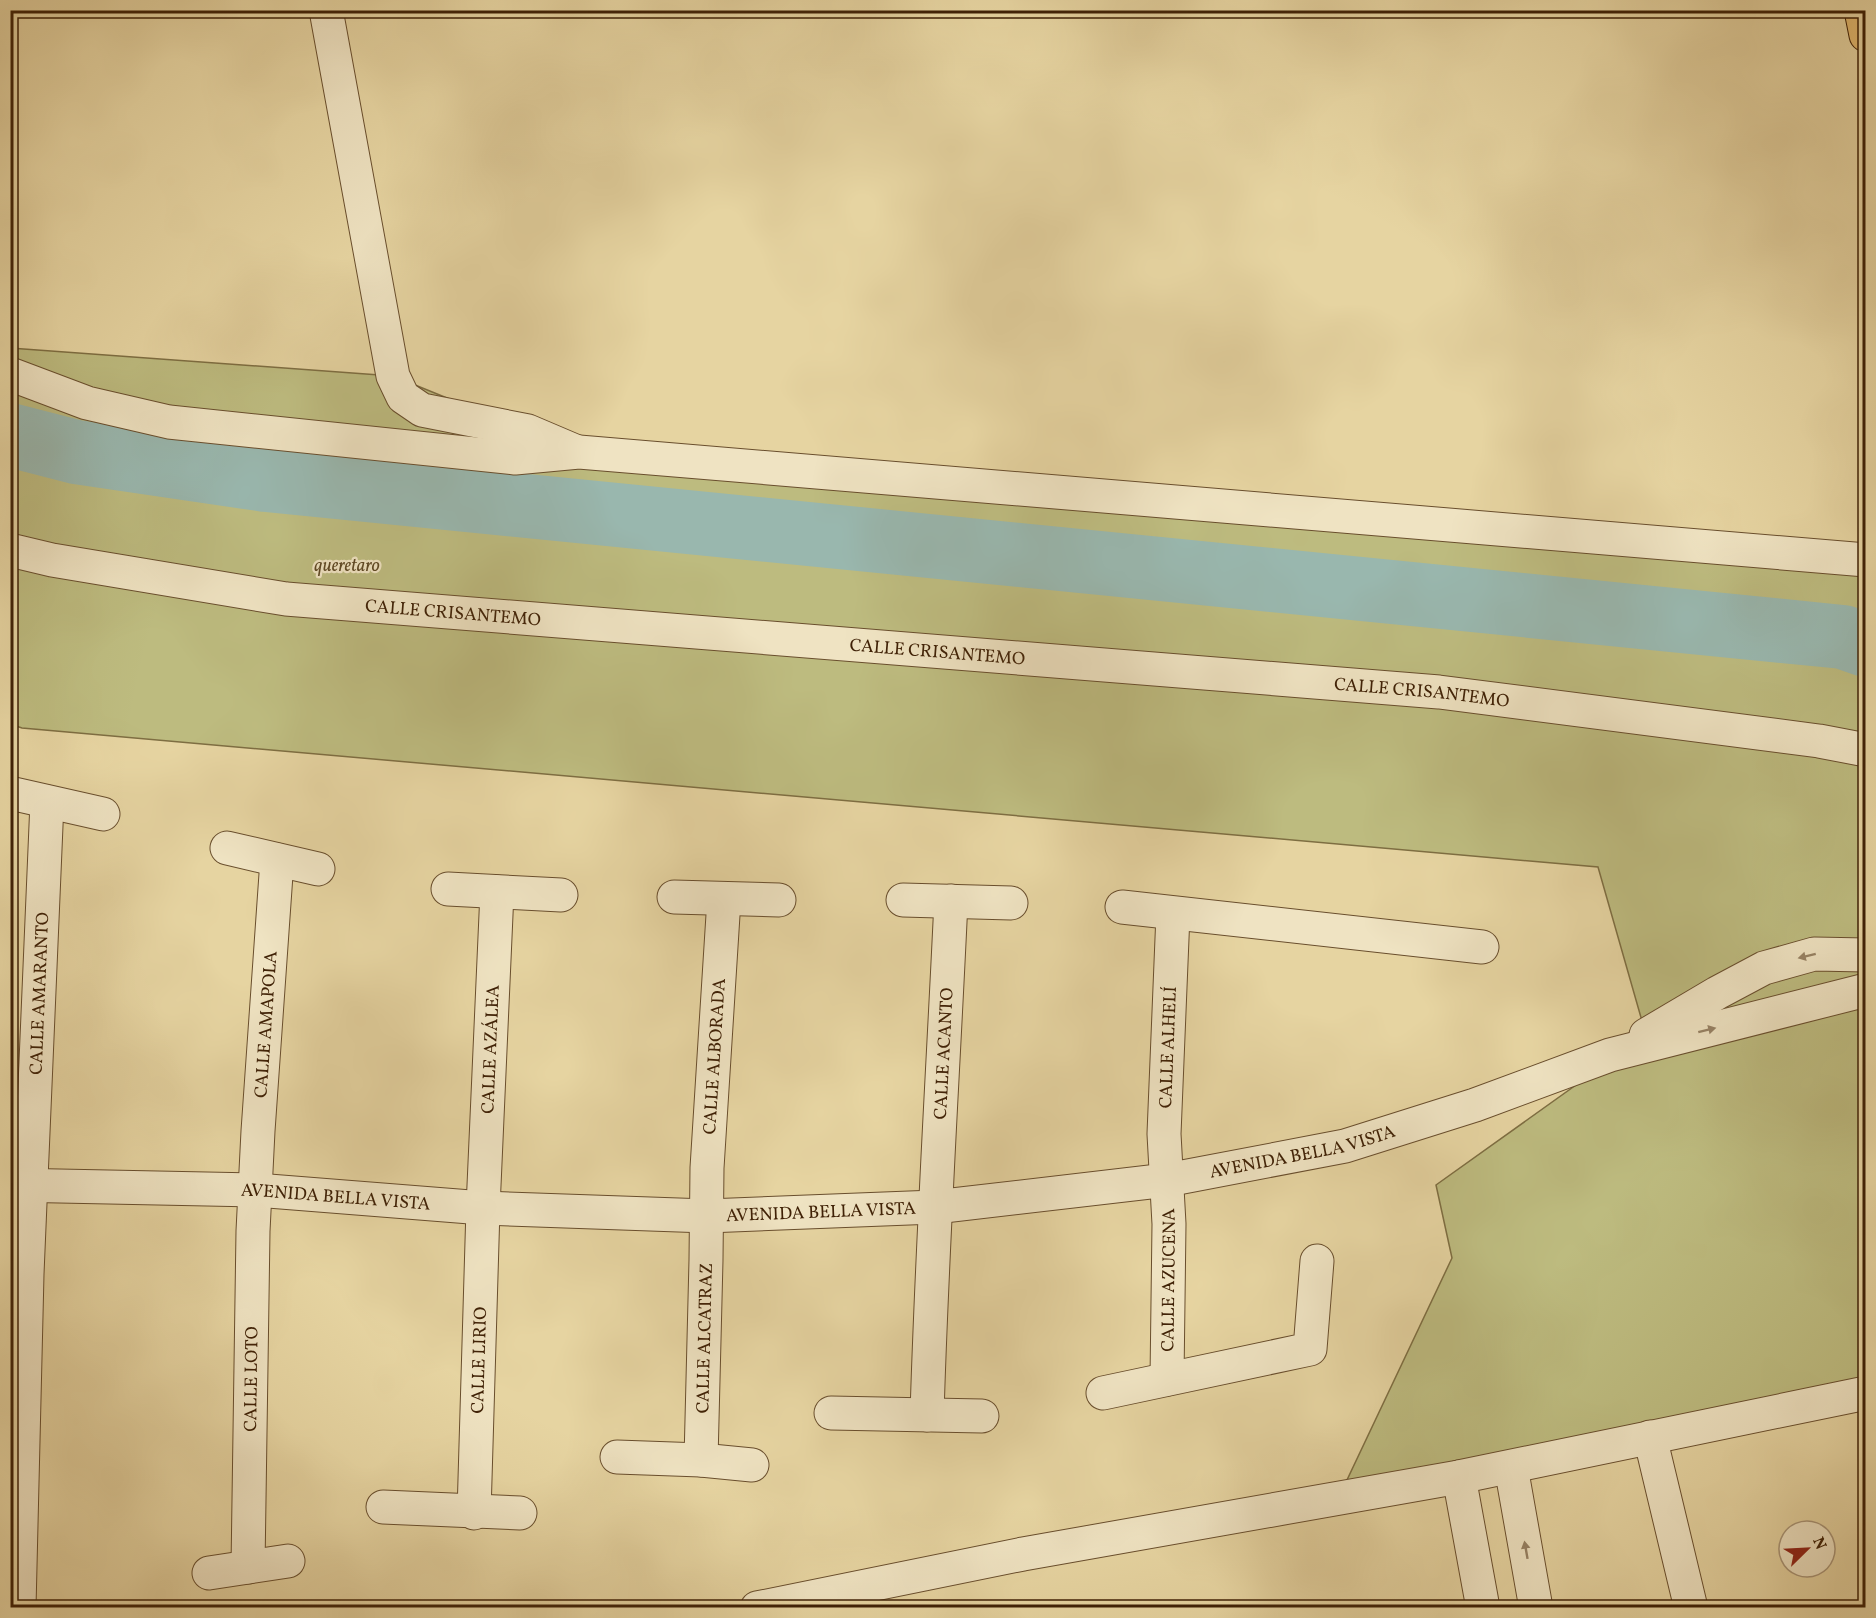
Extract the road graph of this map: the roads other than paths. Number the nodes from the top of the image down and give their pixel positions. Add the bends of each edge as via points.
1 (326, 10) edge
2 (1861, 10) edge
3 (1866, 35) edge
4 (10, 374) edge
5 (579, 452) junction
6 (10, 550) edge
7 (1866, 560) edge
8 (1866, 750) edge
9 (10, 793) edge
10 (47, 802) junction
11 (103, 814) dead end
12 (227, 848) dead end
13 (277, 860) junction
14 (318, 869) dead end
15 (447, 889) dead end
16 (497, 892) junction
17 (561, 895) dead end
18 (674, 897) dead end
19 (724, 899) junction
20 (779, 900) dead end
21 (903, 900) dead end
22 (951, 902) junction
23 (1011, 903) dead end
24 (1122, 907) dead end
25 (1173, 914) junction
26 (1482, 947) dead end
27 (1866, 956) edge
28 (1866, 990) edge
29 (1610, 1055) junction
30 (1167, 1180) junction
31 (21, 1185) edge
32 (256, 1190) junction
33 (935, 1207) junction
34 (483, 1208) junction
35 (707, 1216) junction
36 (1317, 1261) dead end
37 (1167, 1380) junction
38 (1103, 1393) dead end
39 (1866, 1393) edge
40 (831, 1413) dead end
41 (927, 1415) junction
42 (982, 1416) dead end
43 (1650, 1437) junction
44 (617, 1457) dead end
45 (700, 1460) junction
46 (753, 1465) dead end
47 (1511, 1467) junction
48 (1459, 1477) junction
49 (383, 1507) dead end
50 (474, 1513) junction
51 (520, 1513) dead end
52 (288, 1561) dead end
53 (248, 1567) junction
54 (210, 1573) dead end
55 (19, 1608) edge
56 (757, 1608) edge
57 (1483, 1608) edge
58 (1536, 1608) edge
59 (1690, 1608) edge

1 - 5 street via 393,376 403,396 422,410 528,430
2 - 3 main road
4 - 5 street via 87,403 169,422 515,458
5 - 7 street
6 - 8 street, CALLE CRISANTEMO via 286,599 1439,692
9 - 10 street
10 - 11 street
10 - 31 street, CALLE AMARANTO
12 - 13 street
13 - 14 street
13 - 32 street, CALLE AMAPOLA
15 - 16 street
16 - 17 street
16 - 34 street, CALLE AZÁLEA
18 - 19 street
19 - 20 street
19 - 35 street, CALLE ALBORADA
21 - 22 street
22 - 23 street
22 - 33 street, CALLE ACANTO
24 - 25 street
25 - 26 street
25 - 30 street, CALLE ALHELÍ via 1164,1134
27 -> 29 street, AVENIDA BELLA VISTA via 1814,954 1764,968
29 -> 28 street, AVENIDA BELLA VISTA
29 - 30 street, AVENIDA BELLA VISTA via 1475,1105 1345,1146
30 - 33 street, AVENIDA BELLA VISTA
30 - 37 street, CALLE AZUCENA
31 - 32 street, AVENIDA BELLA VISTA
31 - 55 street, CALLE AMARANTO via 27,1274
32 - 34 street, AVENIDA BELLA VISTA
32 - 53 street, CALLE LOTO
33 - 35 street, AVENIDA BELLA VISTA
33 - 41 street, CALLE ACANTO
34 - 35 street, AVENIDA BELLA VISTA
34 - 50 street, CALLE LIRIO
35 - 45 street, CALLE ALCATRAZ
36 - 37 street via 1310,1349
37 - 38 street
39 - 43 street
40 - 41 street
41 - 42 street
43 - 47 street
43 - 59 street
44 - 45 street
45 - 46 street
47 - 48 street
58 -> 47 street
48 - 56 street via 1023,1554
48 - 57 street
49 - 50 street
50 - 51 street
52 - 53 street
53 - 54 street

